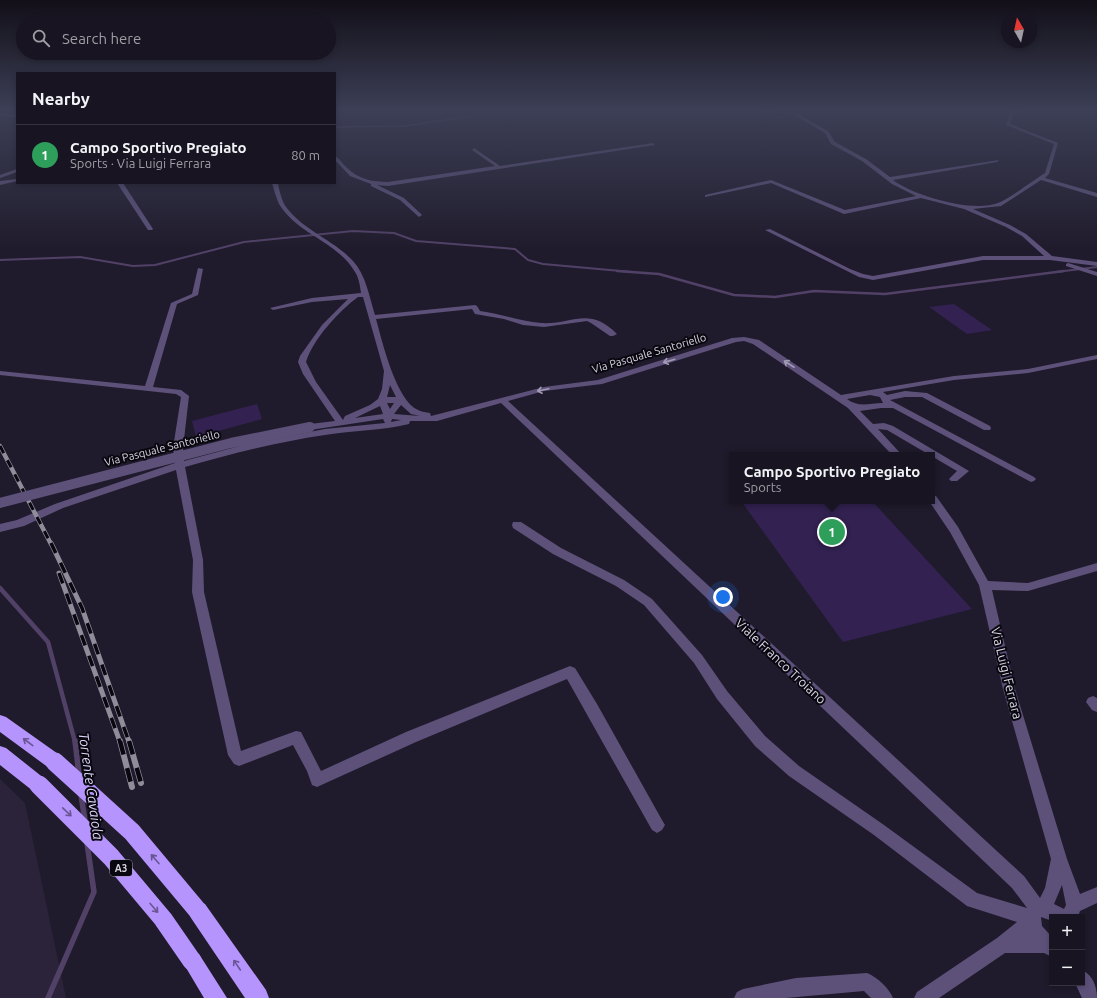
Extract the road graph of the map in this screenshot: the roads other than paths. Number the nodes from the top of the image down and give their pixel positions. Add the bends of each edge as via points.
1 (483, 156) edge
2 (576, 156) edge
3 (856, 156) edge
4 (1052, 156) edge
5 (336, 158) edge
6 (997, 161) dead end
7 (499, 167) junction
8 (16, 170) edge
9 (0, 177) edge
10 (1041, 178) junction
11 (888, 179) junction
12 (16, 180) edge
13 (366, 182) junction
14 (0, 183) edge
15 (121, 184) edge
16 (275, 184) edge
17 (1097, 195) edge
18 (708, 196) dead end
19 (922, 196) junction
20 (966, 208) junction
21 (419, 215) dead end
22 (150, 229) dead end
23 (768, 230) dead end
24 (1050, 258) junction
25 (1097, 264) edge
26 (200, 269) dead end
27 (1097, 274) edge
28 (366, 295) junction
29 (356, 296) junction
30 (273, 308) dead end
31 (372, 317) junction
32 (613, 334) dead end
33 (1097, 357) edge
34 (387, 369) junction
35 (0, 373) edge
36 (822, 385) junction
37 (148, 389) junction
38 (855, 394) junction
39 (882, 399) junction
40 (382, 400) junction
41 (401, 400) junction
42 (502, 400) junction
43 (844, 400) junction
44 (851, 406) junction
45 (388, 416) junction
46 (413, 416) junction
47 (336, 422) junction
48 (384, 426) junction
49 (871, 427) junction
50 (987, 428) dead end
51 (894, 452) edge
52 (931, 452) edge
53 (935, 454) edge
54 (180, 465) junction
55 (954, 478) dead end
56 (1031, 480) dead end
57 (935, 502) edge
58 (0, 503) edge
59 (517, 526) dead end
60 (0, 528) edge
61 (1097, 567) edge
62 (985, 586) junction
63 (0, 722) edge
64 (0, 754) edge
65 (657, 825) dead end
66 (1059, 859) junction
67 (1097, 895) edge
68 (1072, 911) edge
69 (1036, 914) junction
70 (1057, 914) edge
71 (1003, 944) junction
72 (1049, 945) edge
73 (1049, 947) edge
74 (1085, 985) edge
75 (1078, 986) edge
76 (216, 998) edge
77 (258, 998) edge
78 (743, 998) edge
79 (884, 998) edge
80 (923, 998) edge
81 (1086, 998) edge
82 (1092, 998) edge

1 - 7 street
2 - 7 street
3 - 11 street
4 - 10 street via 1048,171
5 - 13 street via 349,174
6 - 11 street
7 - 13 street via 388,184
8 - 9 street
10 - 17 street
10 - 20 street via 999,205
11 - 19 street
12 - 14 street
13 - 21 street via 402,199
15 - 22 street
16 - 28 street via 288,212 354,265
18 - 19 street via 771,181 844,212
19 - 20 street
20 - 24 street via 1016,230
23 - 24 street via 861,276 873,278 983,258
24 - 25 street
24 - 27 street
26 - 37 street via 195,295 174,303
28 - 29 street
28 - 31 street
29 - 30 street via 312,300
29 - 47 street via 331,319 311,344 302,363
31 - 32 street via 475,307 477,313 505,317 523,324 544,325 594,320
31 - 34 street
33 - 39 street via 1028,371 954,378
34 - 40 street via 386,389
34 - 41 street
35 - 37 street
36 - 38 street, Via Pasquale Santoriello
36 -> 42 street, Via Pasquale Santoriello via 756,342 744,339 599,382 544,389
36 - 43 street, Via Pasquale Santoriello
37 - 54 street via 178,392 185,396 178,448
38 - 39 street via 870,393
38 - 43 street via 844,397
39 - 44 street via 860,408
39 - 49 street via 868,411 867,417
39 - 50 street via 905,394 924,396
39 - 56 street
40 - 41 street
40 - 45 street
40 - 47 street via 372,407
41 - 45 street
41 - 46 street
42 - 46 street, Via Pasquale Santoriello via 437,418
42 - 69 street, Viale Franco Troiano via 1018,882
43 - 44 street, Via Pasquale Santoriello
44 - 49 street
45 - 46 street
45 - 47 street
45 - 48 street
46 - 48 street
47 - 58 street, Via Pasquale Santoriello, bridge via 230,443
48 - 54 street via 291,438
49 - 51 street
49 - 52 street via 890,428
53 - 55 street via 964,471
54 - 60 street
54 - 65 street via 198,560 198,592 235,755 239,759 296,737 317,780 411,737 570,672
57 - 62 street, Via Luigi Ferrara via 954,530
59 - 69 street via 557,551 620,583 648,602 698,659 722,695 760,741 794,770 973,900
61 - 62 street via 1028,587
62 - 66 street, Via Luigi Ferrara via 1009,689
77 -> 63 highway, bridge via 198,911 132,832 55,762
64 -> 76 highway, A3, bridge via 39,785 111,857 162,919
66 - 68 street, Via Luigi Ferrara via 1071,888
66 - 69 street, Via Luigi Ferrara via 1053,889
67 - 68 street
69 - 70 street via 1050,910
69 - 71 street
69 - 72 street, Viale Franco Troiano via 1037,935
71 - 73 street
71 - 80 street
74 - 82 street
75 - 81 street
78 - 79 street via 796,987 867,982

